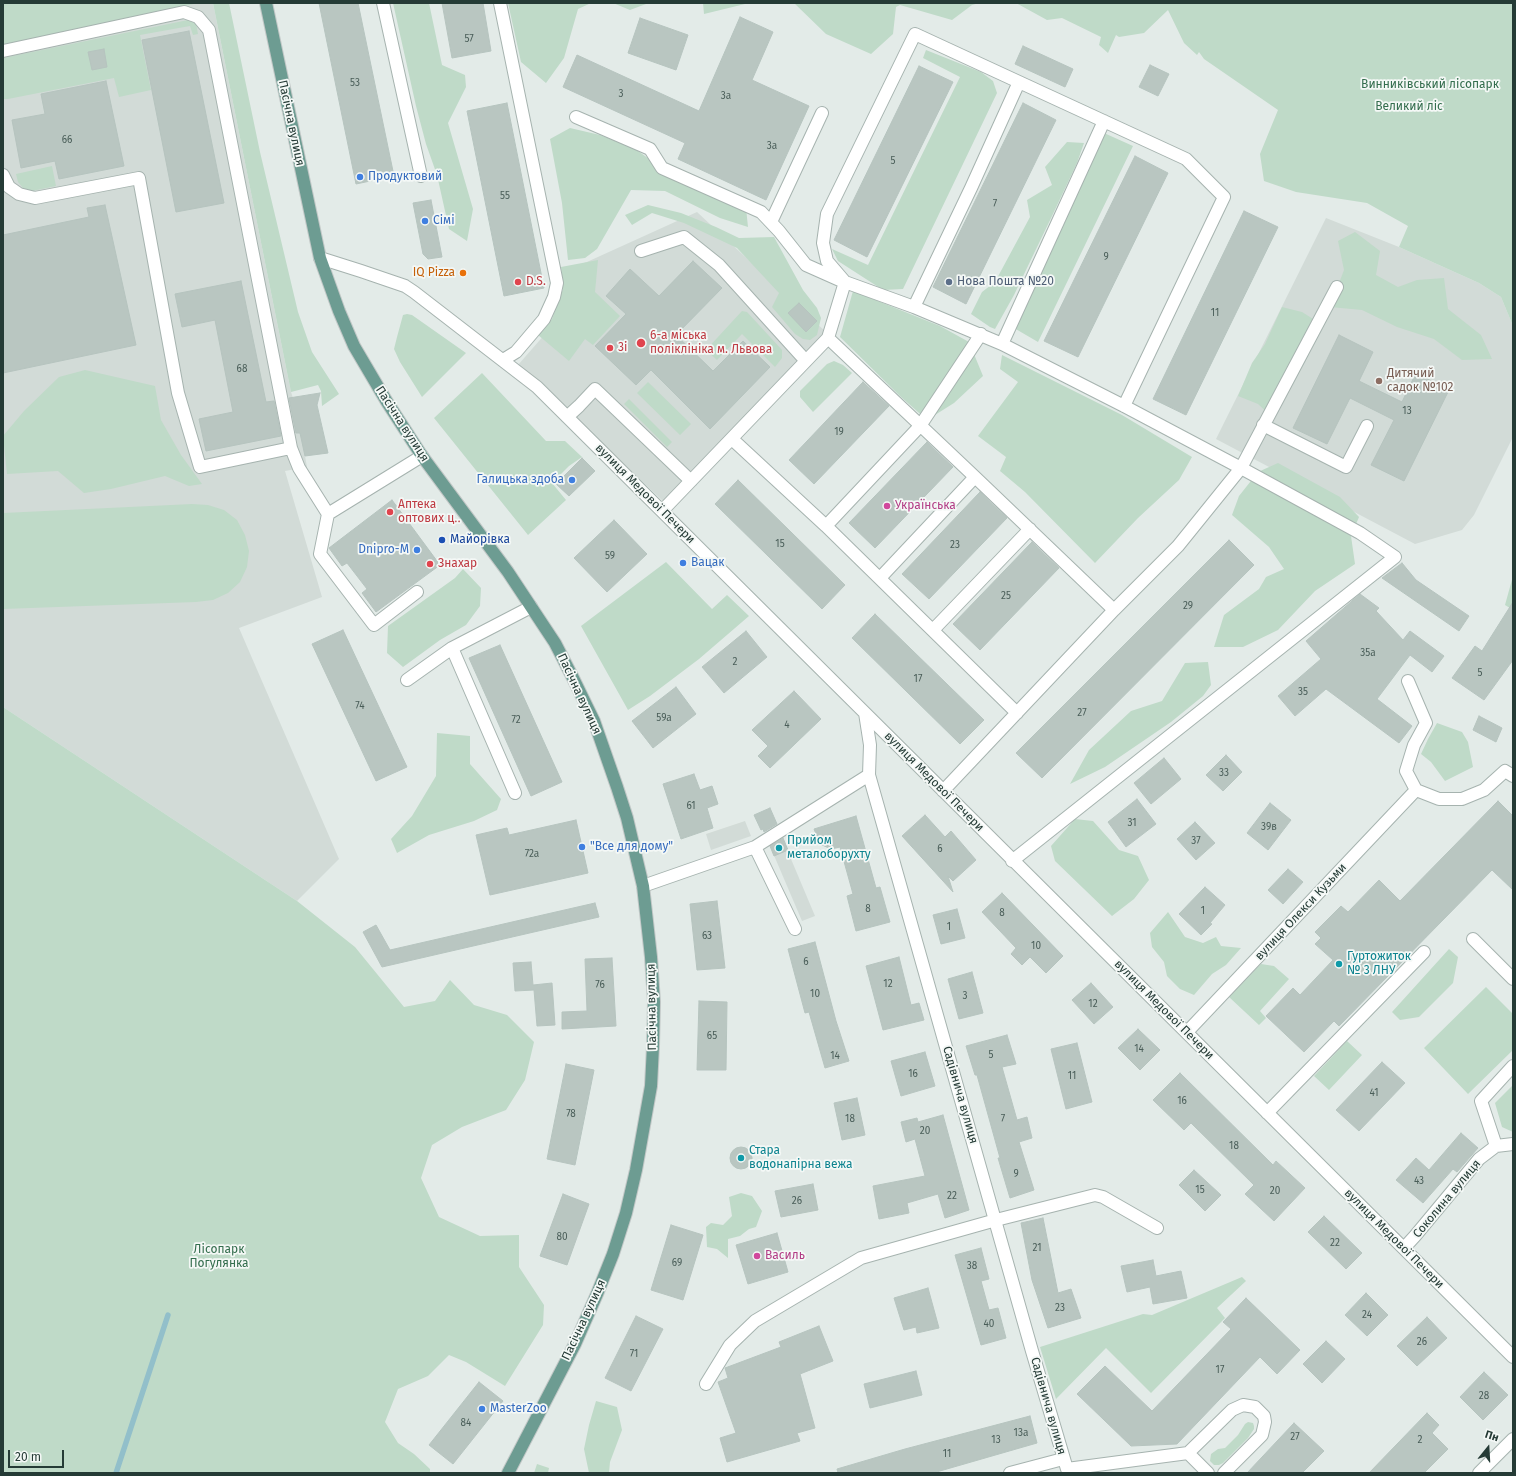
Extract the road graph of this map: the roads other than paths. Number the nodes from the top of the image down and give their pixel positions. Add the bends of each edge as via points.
1 (266, 3) edge
2 (383, 3) edge
3 (500, 3) edge
4 (3, 51) edge
5 (1019, 82) junction
6 (822, 113) dead end
7 (576, 116) dead end
8 (1104, 121) junction
9 (3, 175) edge
10 (421, 176) dead end
11 (771, 222) junction
12 (641, 251) dead end
13 (320, 258) junction
14 (845, 282) junction
15 (1337, 287) dead end
16 (914, 307) junction
17 (981, 334) junction
18 (828, 338) junction
19 (1002, 344) junction
20 (503, 360) junction
21 (806, 361) junction
22 (1124, 406) junction
23 (567, 417) junction
24 (920, 426) junction
25 (1263, 426) junction
26 (1367, 426) dead end
27 (732, 439) junction
28 (291, 448) junction
29 (422, 456) junction
30 (1241, 468) junction
31 (975, 477) junction
32 (691, 481) junction
33 (662, 511) junction
34 (328, 514) junction
35 (826, 526) junction
36 (1030, 529) junction
37 (880, 578) junction
38 (417, 592) dead end
39 (531, 607) junction
40 (1114, 610) junction
41 (933, 630) junction
42 (452, 648) junction
43 (408, 680) dead end
44 (1408, 681) dead end
45 (865, 713) junction
46 (1017, 713) junction
47 (870, 775) junction
48 (1513, 776) edge
49 (1416, 790) junction
50 (944, 791) junction
51 (515, 793) dead end
52 (755, 847) junction
53 (1012, 861) junction
54 (643, 886) junction
55 (795, 929) dead end
56 (1473, 939) dead end
57 (1424, 952) dead end
58 (1513, 979) edge
59 (1187, 1032) junction
60 (1513, 1066) edge
61 (1267, 1113) junction
62 (1513, 1144) edge
63 (1496, 1146) junction
64 (996, 1220) junction
65 (1158, 1228) dead end
66 (1404, 1248) junction
67 (1513, 1357) edge
68 (706, 1384) dead end
69 (1513, 1439) edge
70 (1188, 1452) junction
71 (1067, 1467) edge
72 (508, 1473) edge
73 (1010, 1473) edge
74 (1208, 1473) edge
75 (1224, 1473) edge
76 (1479, 1473) edge

1 - 13 main road, Пасічна вулиця
2 - 10 street
3 - 20 street via 557,283 544,319 516,352
4 - 28 street via 184,12 198,17 209,30
5 - 8 street
5 - 14 street via 915,34 827,214 823,243 827,261
5 - 16 street
6 - 11 street
7 - 11 street via 650,149 662,168 761,212
8 - 19 street
8 - 22 street via 1186,159 1224,197
9 - 28 street via 9,187 19,194 35,198 139,178 178,393 200,467
11 - 14 street via 806,265
12 - 21 street via 684,237 719,265
13 - 20 street, вулиця Медової Печери via 405,286
13 - 29 main road, Пасічна вулиця via 354,346 386,402
14 - 16 street
14 - 18 street
15 - 25 street
16 - 17 street
17 - 19 street
17 - 24 street
18 - 21 street
18 - 24 street
19 - 22 street
20 - 23 street, вулиця Медової Печери via 537,387
21 - 27 street
22 - 30 street
23 - 32 street via 595,389
23 - 33 street, вулиця Медової Печери
24 - 31 street
24 - 35 street
25 - 26 street via 1346,467
25 - 30 street
27 - 32 street
27 - 35 street
28 - 34 street via 299,468
29 - 34 street
29 - 39 main road, Пасічна вулиця
30 - 40 street via 1178,546
30 - 53 street via 1360,533 1395,557
31 - 36 street
31 - 37 street
32 - 33 street
33 - 45 street, вулиця Медової Печери
34 - 38 street via 320,554 374,625
35 - 37 street
36 - 40 street
36 - 41 street
37 - 41 street
39 - 42 street
39 - 54 main road, Пасічна вулиця via 555,643 594,721 627,818
40 - 46 street
41 - 46 street
42 - 43 street
42 - 51 street
44 - 49 street via 1426,723 1414,745 1406,772
45 - 47 street, Садівнича вулиця via 870,745
45 - 50 street, вулиця Медової Печери
46 - 50 street
47 - 52 street
47 - 64 street, Садівнича вулиця
48 - 49 street via 1506,771 1484,790 1462,799 1439,799
49 - 59 street, вулиця Олекси Кузьми
50 - 53 street, вулиця Медової Печери
52 - 54 street
52 - 55 street
53 - 59 street, вулиця Медової Печери
54 - 72 main road, Пасічна вулиця via 654,1002 653,1046 651,1086 636,1170 626,1213 597,1294 575,1344
56 - 58 street
57 - 61 street
59 - 61 street, вулиця Медової Печери
60 - 63 street via 1481,1101
61 - 66 street, вулиця Медової Печери
62 - 63 street
63 - 66 street, Соколина вулиця via 1479,1159
64 - 65 street via 1095,1195
64 - 68 street via 861,1258 755,1321 730,1345
64 - 71 street, Садівнича вулиця
66 - 67 street, вулиця Медової Печери
69 - 76 street
70 - 71 street
70 - 74 street
70 - 75 street via 1232,1410 1243,1405 1255,1407 1264,1416 1262,1435
71 - 73 street

